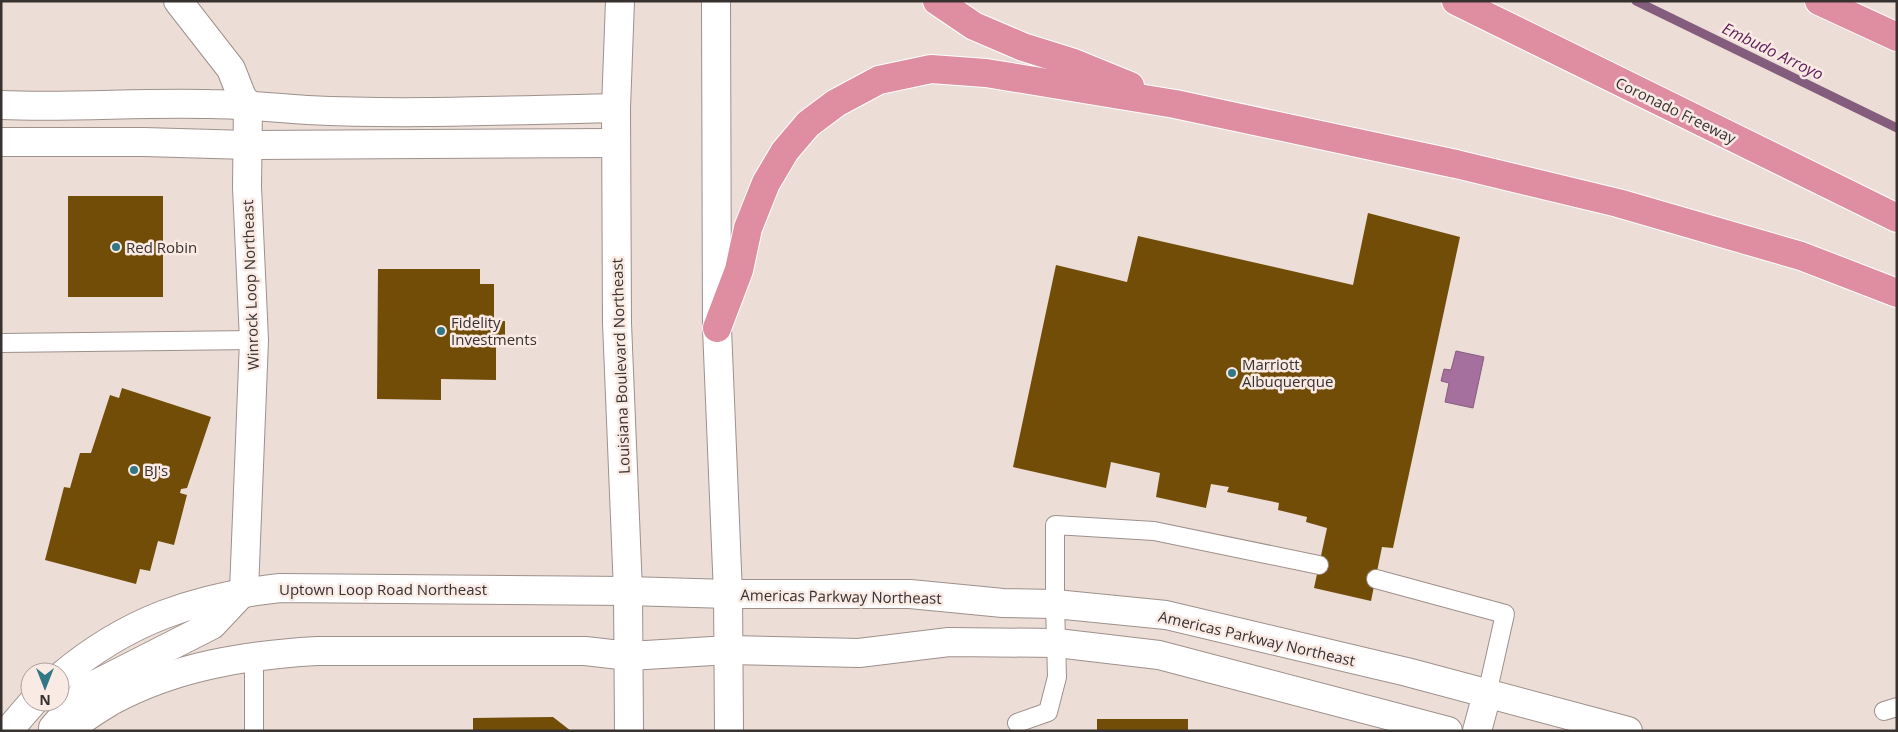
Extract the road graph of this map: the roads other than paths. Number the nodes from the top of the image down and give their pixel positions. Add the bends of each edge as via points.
1 (178, 1) edge
2 (620, 1) edge
3 (716, 1) edge
4 (937, 1) edge
5 (1456, 1) edge
6 (1819, 1) edge
7 (1897, 37) edge
8 (248, 104) junction
9 (1175, 104) junction
10 (1, 105) edge
11 (616, 108) junction
12 (1, 142) edge
13 (616, 143) junction
14 (248, 145) junction
15 (1897, 218) edge
16 (1897, 294) edge
17 (717, 328) junction
18 (254, 340) junction
19 (1, 343) edge
20 (1319, 565) dead end
21 (1376, 579) dead end
22 (244, 591) junction
23 (628, 591) junction
24 (728, 594) junction
25 (1055, 604) junction
26 (1056, 643) junction
27 (729, 650) junction
28 (629, 656) junction
29 (254, 657) junction
30 (70, 668) edge
31 (1487, 694) junction
32 (24, 712) edge
33 (1017, 723) dead end
34 (8, 731) edge
35 (51, 731) edge
36 (69, 731) edge
37 (254, 731) edge
38 (629, 731) edge
39 (729, 731) edge
40 (1448, 731) edge
41 (1477, 731) edge
42 (1628, 731) edge

1 - 8 street, Winrock Loop Northeast via 231,69
2 - 11 street, Louisiana Boulevard Northeast
3 - 17 street
4 - 9 highway via 974,26
5 - 15 highway, Coronado Freeway
6 - 7 highway
8 - 10 street
8 - 11 street via 307,110 442,112
8 - 14 street, Winrock Loop Northeast
9 - 16 highway via 1618,202 1801,256
9 - 17 highway via 986,73 931,69 879,80 836,103 808,124 785,151 766,184 748,228 739,270
11 - 13 street, Louisiana Boulevard Northeast
12 - 14 street
13 - 14 street
13 - 23 street, Louisiana Boulevard Northeast via 617,323
14 - 18 street, Winrock Loop Northeast
17 - 24 street
18 - 19 lane
18 - 22 street, Winrock Loop Northeast
20 - 25 lane via 1154,531 1055,525
21 - 31 lane via 1505,614
22 - 23 street, Uptown Loop Road Northeast via 316,587
22 - 30 street, Uptown Loop Road Northeast via 208,599 139,624
22 - 35 street via 212,625 88,688
23 - 24 street, Uptown Loop Road Northeast
23 - 28 street, Louisiana Boulevard Northeast
24 - 25 street, Americas Parkway Northeast via 910,594 1003,603
24 - 27 street
25 - 26 lane
25 - 31 street, Americas Parkway Northeast via 1166,615
26 - 27 street via 949,642 859,653
26 - 33 lane via 1056,678 1048,712
26 - 40 street via 1159,655
27 - 28 street
27 - 39 street
28 - 29 street via 585,651 327,651
28 - 38 street, Louisiana Boulevard Northeast
29 - 36 street via 168,675 98,708
29 - 37 lane
31 - 41 street
31 - 42 street, Americas Parkway Northeast
32 - 34 street

